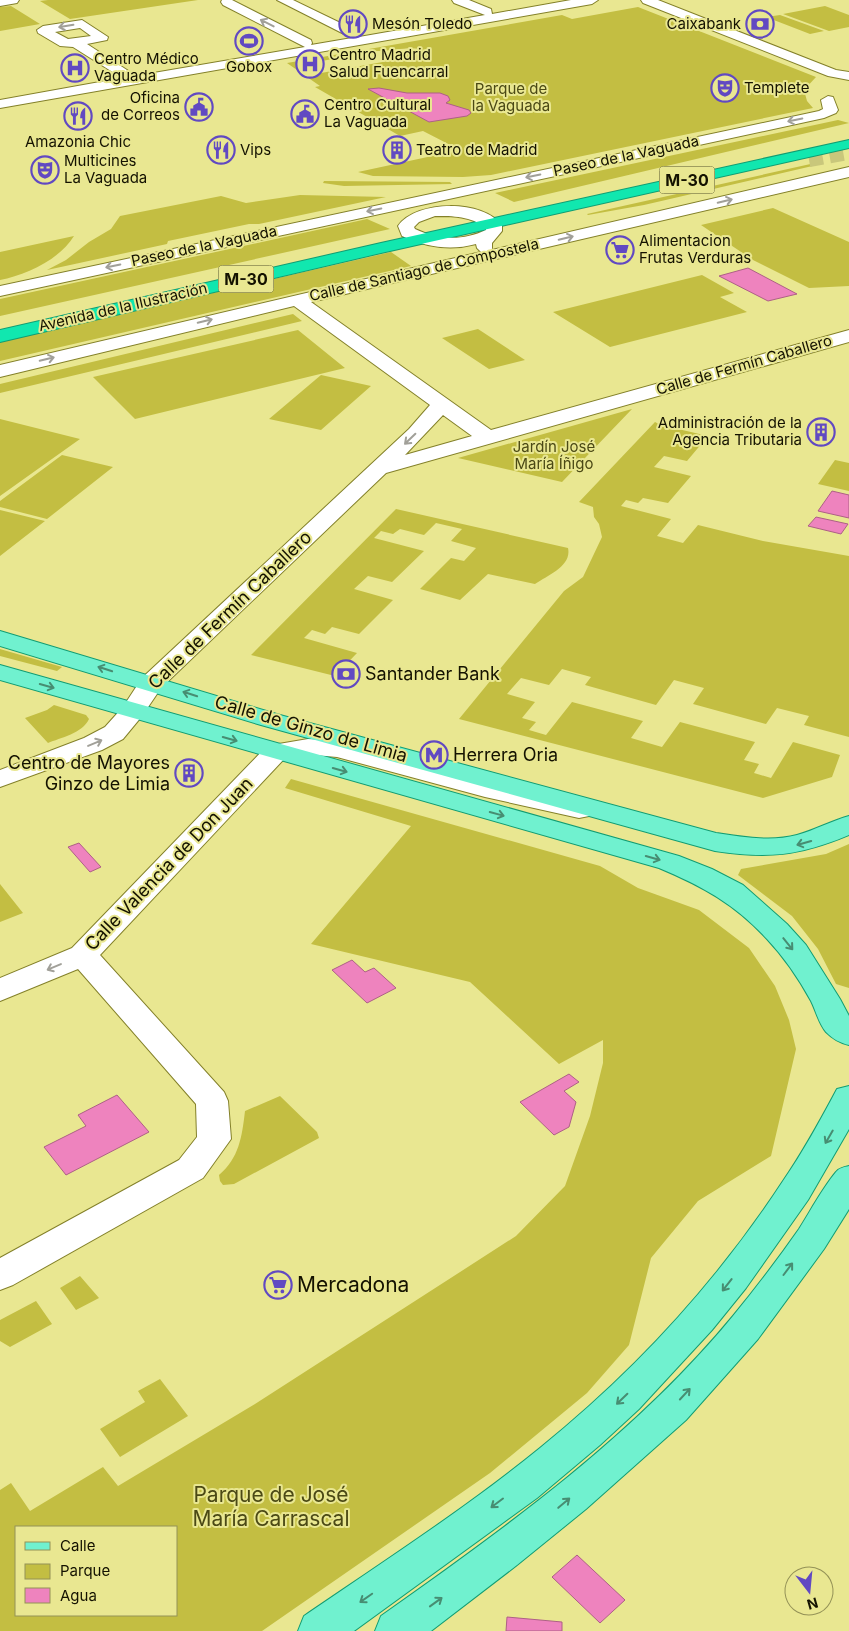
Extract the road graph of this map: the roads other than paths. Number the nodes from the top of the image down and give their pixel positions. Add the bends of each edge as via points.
1 (14, 0) edge
2 (241, 0) edge
3 (283, 0) edge
4 (458, 0) edge
5 (556, 0) edge
6 (592, 0) edge
7 (648, 0) edge
8 (0, 2) edge
9 (522, 2) edge
10 (487, 12) junction
11 (354, 35) junction
12 (95, 39) junction
13 (76, 43) junction
14 (306, 43) junction
15 (111, 49) dead end
16 (833, 73) junction
17 (125, 75) junction
18 (849, 76) edge
19 (0, 96) edge
20 (832, 96) junction
21 (0, 104) edge
22 (846, 110) dead end
23 (849, 135) edge
24 (849, 144) edge
25 (809, 160) tunnel mouth
26 (849, 172) edge
27 (591, 186) dead end
28 (409, 202) junction
29 (527, 211) junction
30 (426, 213) junction
31 (488, 235) junction
32 (415, 236) junction
33 (0, 291) edge
34 (297, 300) junction
35 (0, 324) edge
36 (0, 336) edge
37 (849, 336) edge
38 (0, 371) edge
39 (441, 405) junction
40 (487, 438) junction
41 (376, 471) junction
42 (0, 638) edge
43 (0, 672) edge
44 (151, 683) junction
45 (133, 711) junction
46 (276, 752) junction
47 (0, 779) edge
48 (651, 824) junction
49 (849, 825) edge
50 (83, 955) junction
51 (0, 990) edge
52 (849, 1034) edge
53 (849, 1098) edge
54 (849, 1179) edge
55 (0, 1275) edge
56 (319, 1631) edge
57 (396, 1631) edge

1 - 8 street
14 -> 2 street via 227,2
3 - 11 street
4 - 10 street
5 - 9 street
6 - 21 street
7 - 16 street
9 - 10 street
10 - 11 street
11 - 14 street
12 - 13 street
12 -> 13 street via 102,37 82,24 43,30 65,43
12 - 15 street
13 - 17 street
14 - 17 street
16 - 18 street
16 - 20 street via 838,83
17 - 19 street
20 - 22 street
20 -> 28 street, Paseo de la Vaguada via 828,105 831,110 824,114
23 - 29 highway, Avenida de la Ilustración / M-30
24 - 29 highway, Avenida de la Ilustración / M-30
25 - 29 highway via 610,205 544,216
31 -> 26 street, Calle de Santiago de Compostela
27 - 29 highway via 555,195
28 - 30 street
28 -> 33 street, Paseo de la Vaguada
29 - 31 highway, Avenida de la Ilustración / M-30
30 - 31 street, Avenida de la Ilustración via 457,212
30 - 32 street via 408,222 406,228
31 - 32 highway, Avenida de la Ilustración / M-30
31 - 32 street, Avenida de la Ilustración via 468,244 433,242
31 - 34 street, Calle de Santiago de Compostela
32 - 35 highway, Avenida de la Ilustración / M-30
32 - 36 highway, Avenida de la Ilustración / M-30
38 -> 34 street, Calle de Santiago de Compostela
34 - 39 street
37 - 40 street, Calle de Fermín Caballero via 646,399
39 - 40 street
39 -> 41 street, Calle de Fermín Caballero
40 - 41 street, Calle de Fermín Caballero via 397,462
41 - 44 street, Calle de Fermín Caballero
44 -> 42 main road, Calle de Ginzo de Limia
43 -> 45 main road, Calle de Ginzo de Limia
44 - 45 street, Calle de Fermín Caballero
48 -> 44 main road, Calle de Ginzo de Limia via 262,718
45 -> 46 main road, Calle de Ginzo de Limia
47 -> 45 street, Calle de Fermín Caballero via 101,741 114,733
46 - 48 street, Calle de Ginzo de Limia via 302,746 339,749 537,802
46 - 50 street, Calle Valencia de Don Juan
46 -> 52 main road, Calle de Ginzo de Limia via 669,862 702,876 733,892 777,931 812,977 837,1024
49 -> 48 main road, Calle de Ginzo de Limia via 816,840 772,849 715,842
50 -> 51 street, Calle Valencia de Don Juan
50 - 55 street via 212,1101 214,1139 191,1169
53 -> 56 main road via 811,1166 760,1243 712,1305 657,1365 586,1433 542,1469
57 -> 54 main road via 563,1505 673,1407 750,1320 815,1233

